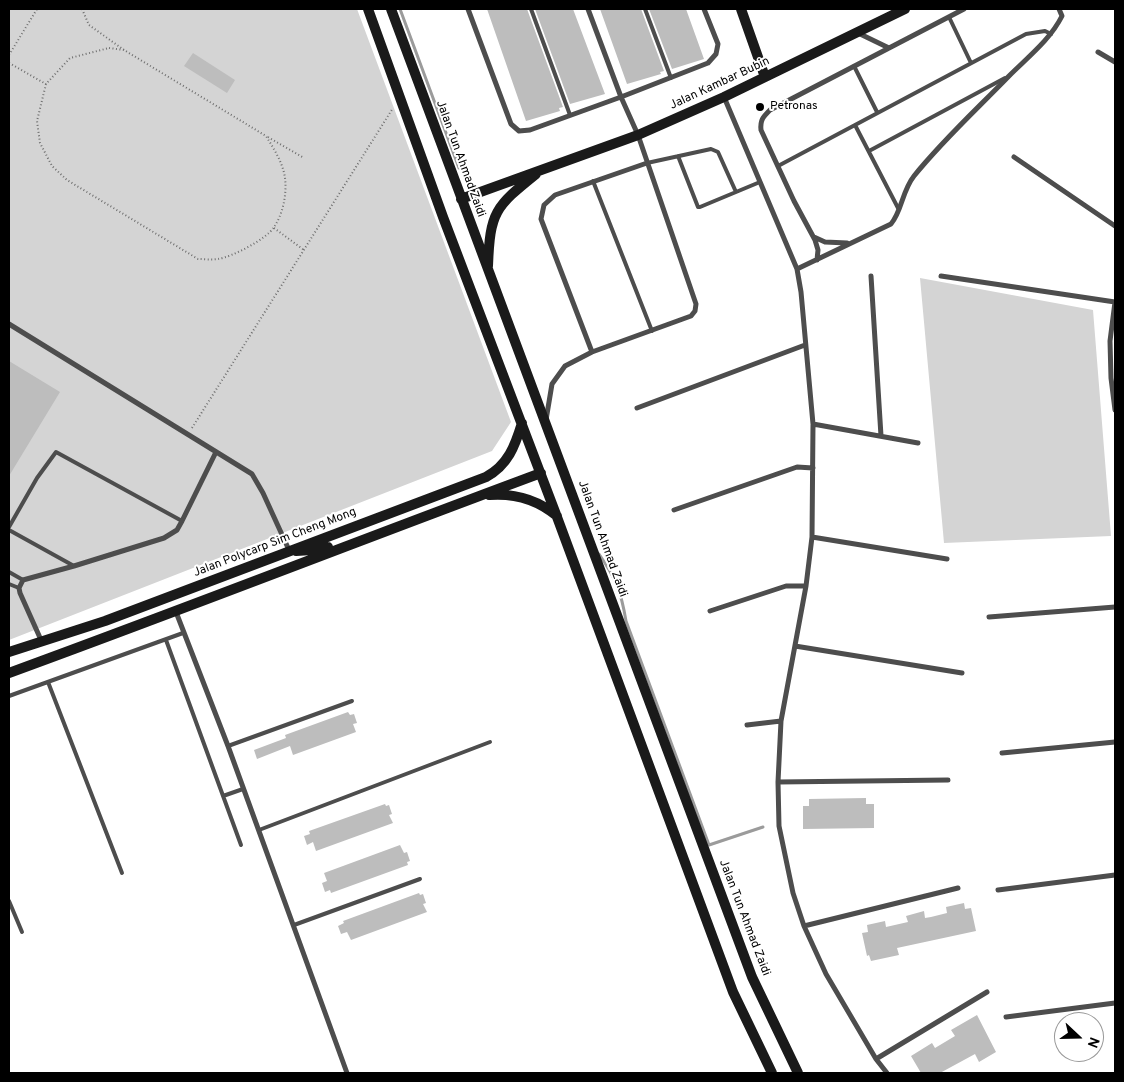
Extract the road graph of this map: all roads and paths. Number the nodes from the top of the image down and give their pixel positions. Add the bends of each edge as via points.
1 (37, 9) edge
2 (82, 9) edge
3 (368, 9) edge
4 (391, 9) edge
5 (468, 9) edge
6 (531, 9) edge
7 (588, 9) edge
8 (645, 9) edge
9 (704, 9) edge
10 (741, 9) edge
11 (905, 9) edge
12 (964, 9) edge
13 (1059, 9) edge
14 (949, 17) junction
15 (857, 32) junction
16 (1052, 34) junction
17 (889, 48) junction
18 (124, 50) junction
19 (1098, 52) dead end
20 (9, 55) edge
21 (9, 62) edge
22 (1115, 62) edge
23 (971, 63) junction
24 (854, 66) junction
25 (1009, 76) junction
26 (765, 77) junction
27 (671, 78) junction
28 (46, 84) junction
29 (400, 97) junction
30 (622, 97) junction
31 (724, 98) junction
32 (877, 112) junction
33 (570, 115) junction
34 (855, 125) junction
35 (638, 135) junction
36 (266, 136) junction
37 (869, 151) junction
38 (678, 156) junction
39 (1014, 157) dead end
40 (304, 158) dead end
41 (647, 163) junction
42 (778, 166) junction
43 (540, 170) junction
44 (593, 181) junction
45 (760, 182) junction
46 (736, 192) junction
47 (461, 198) junction
48 (898, 208) junction
49 (1115, 226) edge
50 (274, 228) junction
51 (814, 237) junction
52 (850, 243) junction
53 (304, 250) junction
54 (816, 260) junction
55 (797, 269) junction
56 (488, 271) junction
57 (871, 276) dead end
58 (941, 276) dead end
59 (1115, 302) edge
60 (9, 324) edge
61 (652, 331) junction
62 (805, 345) junction
63 (592, 352) junction
64 (637, 408) dead end
65 (1115, 410) edge
66 (522, 423) junction
67 (546, 424) junction
68 (813, 424) junction
69 (188, 434) junction
70 (881, 436) junction
71 (918, 443) dead end
72 (216, 452) junction
73 (812, 468) junction
74 (541, 473) junction
75 (478, 496) junction
76 (674, 510) dead end
77 (558, 517) junction
78 (182, 521) junction
79 (9, 528) edge
80 (812, 537) junction
81 (356, 541) junction
82 (289, 550) junction
83 (947, 559) dead end
84 (74, 566) junction
85 (9, 572) edge
86 (23, 580) junction
87 (211, 581) junction
88 (9, 584) edge
89 (806, 586) junction
90 (19, 588) junction
91 (1115, 607) edge
92 (710, 611) dead end
93 (176, 612) junction
94 (989, 617) dead end
95 (105, 621) junction
96 (183, 632) junction
97 (42, 640) junction
98 (166, 640) junction
99 (794, 646) junction
100 (9, 652) edge
101 (962, 673) dead end
102 (9, 674) edge
103 (48, 682) junction
104 (9, 696) edge
105 (352, 701) dead end
106 (781, 721) junction
107 (748, 725) dead end
108 (490, 742) dead end
109 (1115, 742) edge
110 (228, 746) junction
111 (1002, 753) dead end
112 (948, 780) dead end
113 (778, 782) junction
114 (244, 788) junction
115 (223, 796) junction
116 (259, 830) junction
117 (241, 845) dead end
118 (122, 873) dead end
119 (1115, 875) edge
120 (420, 879) dead end
121 (958, 888) dead end
122 (998, 890) dead end
123 (9, 901) edge
124 (294, 926) junction
125 (804, 926) junction
126 (22, 932) dead end
127 (987, 992) dead end
128 (1115, 1003) edge
129 (1006, 1016) dead end
130 (876, 1059) junction
131 (347, 1073) edge
132 (772, 1073) edge
133 (798, 1073) edge
134 (887, 1073) edge

1 - 20 path
2 - 18 path via 89,25
3 - 29 main road
4 - 47 main road, Jalan Tun Ahmad Zaidi
5 - 33 street via 511,124 519,131 530,130
6 - 33 lane
7 - 30 street
8 - 27 lane
9 - 27 street via 718,44 716,54 708,63
10 - 26 main road
11 - 15 main road, Jalan Kambar Bubin
12 - 14 street
13 - 16 street via 1062,16
14 - 17 street
14 - 23 lane
15 - 17 street
15 - 26 main road, Jalan Kambar Bubin
16 - 23 lane via 1045,31 1026,34
16 - 25 street
17 - 24 street
18 - 28 path via 109,48 70,58
18 - 36 path
19 - 22 street
21 - 28 path
23 - 32 lane
24 - 32 lane
24 - 42 street via 770,110 763,117 761,130
25 - 37 lane
25 - 48 street via 914,177
26 - 31 main road, Jalan Kambar Bubin
27 - 30 street
28 - 50 path via 37,121 40,143 52,166 67,180 198,259 218,259 236,254 258,242
29 - 53 path
29 - 66 main road
30 - 33 street
30 - 35 street
31 - 35 main road, Jalan Kambar Bubin
31 - 45 street
32 - 34 lane
34 - 37 lane
34 - 42 lane
35 - 41 street
35 - 43 main road, Jalan Kambar Bubin
36 - 40 path
36 - 50 path via 278,156 285,178 284,203
37 - 48 lane
38 - 41 lane
38 - 46 lane via 711,149 718,152
38 - 46 lane via 698,207
39 - 49 street
41 - 44 street
41 - 61 street via 696,304 691,316
42 - 51 street
43 - 47 main road, Jalan Kambar Bubin
43 - 56 main road via 497,210 492,224
44 - 61 lane
44 - 63 street via 555,196 544,205 541,219
45 - 46 lane
45 - 55 street
47 - 56 main road, Jalan Tun Ahmad Zaidi
48 - 52 street via 897,217 891,224
50 - 53 path
51 - 52 street via 831,243
51 - 54 street
52 - 54 street
53 - 69 path
54 - 55 street
55 - 62 street
56 - 67 main road, Jalan Tun Ahmad Zaidi
57 - 70 street
58 - 59 street
59 - 65 street via 1110,341
60 - 69 street
61 - 63 street
62 - 64 street
62 - 68 street
63 - 67 street via 566,366 552,384
66 - 74 main road
66 - 82 main road, Jalan Polycarp Sim Cheng Mong via 513,450 493,473
67 - 133 main road, Jalan Tun Ahmad Zaidi via 752,977
68 - 70 street
68 - 73 street
69 - 72 street
70 - 71 street
72 - 78 street
72 - 82 street via 252,474
73 - 76 street via 797,467
73 - 80 street
74 - 75 main road
74 - 77 main road
75 - 77 main road via 502,494 522,498 538,503
75 - 81 main road
77 - 132 main road via 733,992
78 - 79 lane via 56,452
78 - 84 street via 177,530 164,538
79 - 84 lane
80 - 83 street
80 - 89 street
81 - 82 main road via 312,550
81 - 93 main road
82 - 87 main road, Jalan Polycarp Sim Cheng Mong
84 - 86 street
85 - 86 lane
86 - 90 street
87 - 93 main road via 186,595
87 - 95 main road, Jalan Polycarp Sim Cheng Mong
88 - 90 lane
89 - 92 street via 786,586
89 - 99 street
90 - 97 street
91 - 94 street
93 - 95 main road via 165,605 157,605
93 - 96 street
93 - 102 main road
95 - 97 main road, Jalan Polycarp Sim Cheng Mong
96 - 98 lane
96 - 110 street
97 - 100 main road, Jalan Polycarp Sim Cheng Mong
98 - 103 lane
98 - 115 lane
99 - 101 street
99 - 106 street
103 - 104 lane
103 - 118 lane
105 - 110 lane
106 - 107 street
106 - 113 street
108 - 116 lane
109 - 111 street
110 - 114 street
112 - 113 street
113 - 125 street via 779,826 785,860
114 - 115 lane
114 - 116 street
115 - 117 lane
116 - 124 street
119 - 122 street
120 - 124 lane
121 - 125 street
123 - 126 lane
124 - 131 street
125 - 130 street via 826,974
127 - 130 street
128 - 129 street
130 - 134 street

